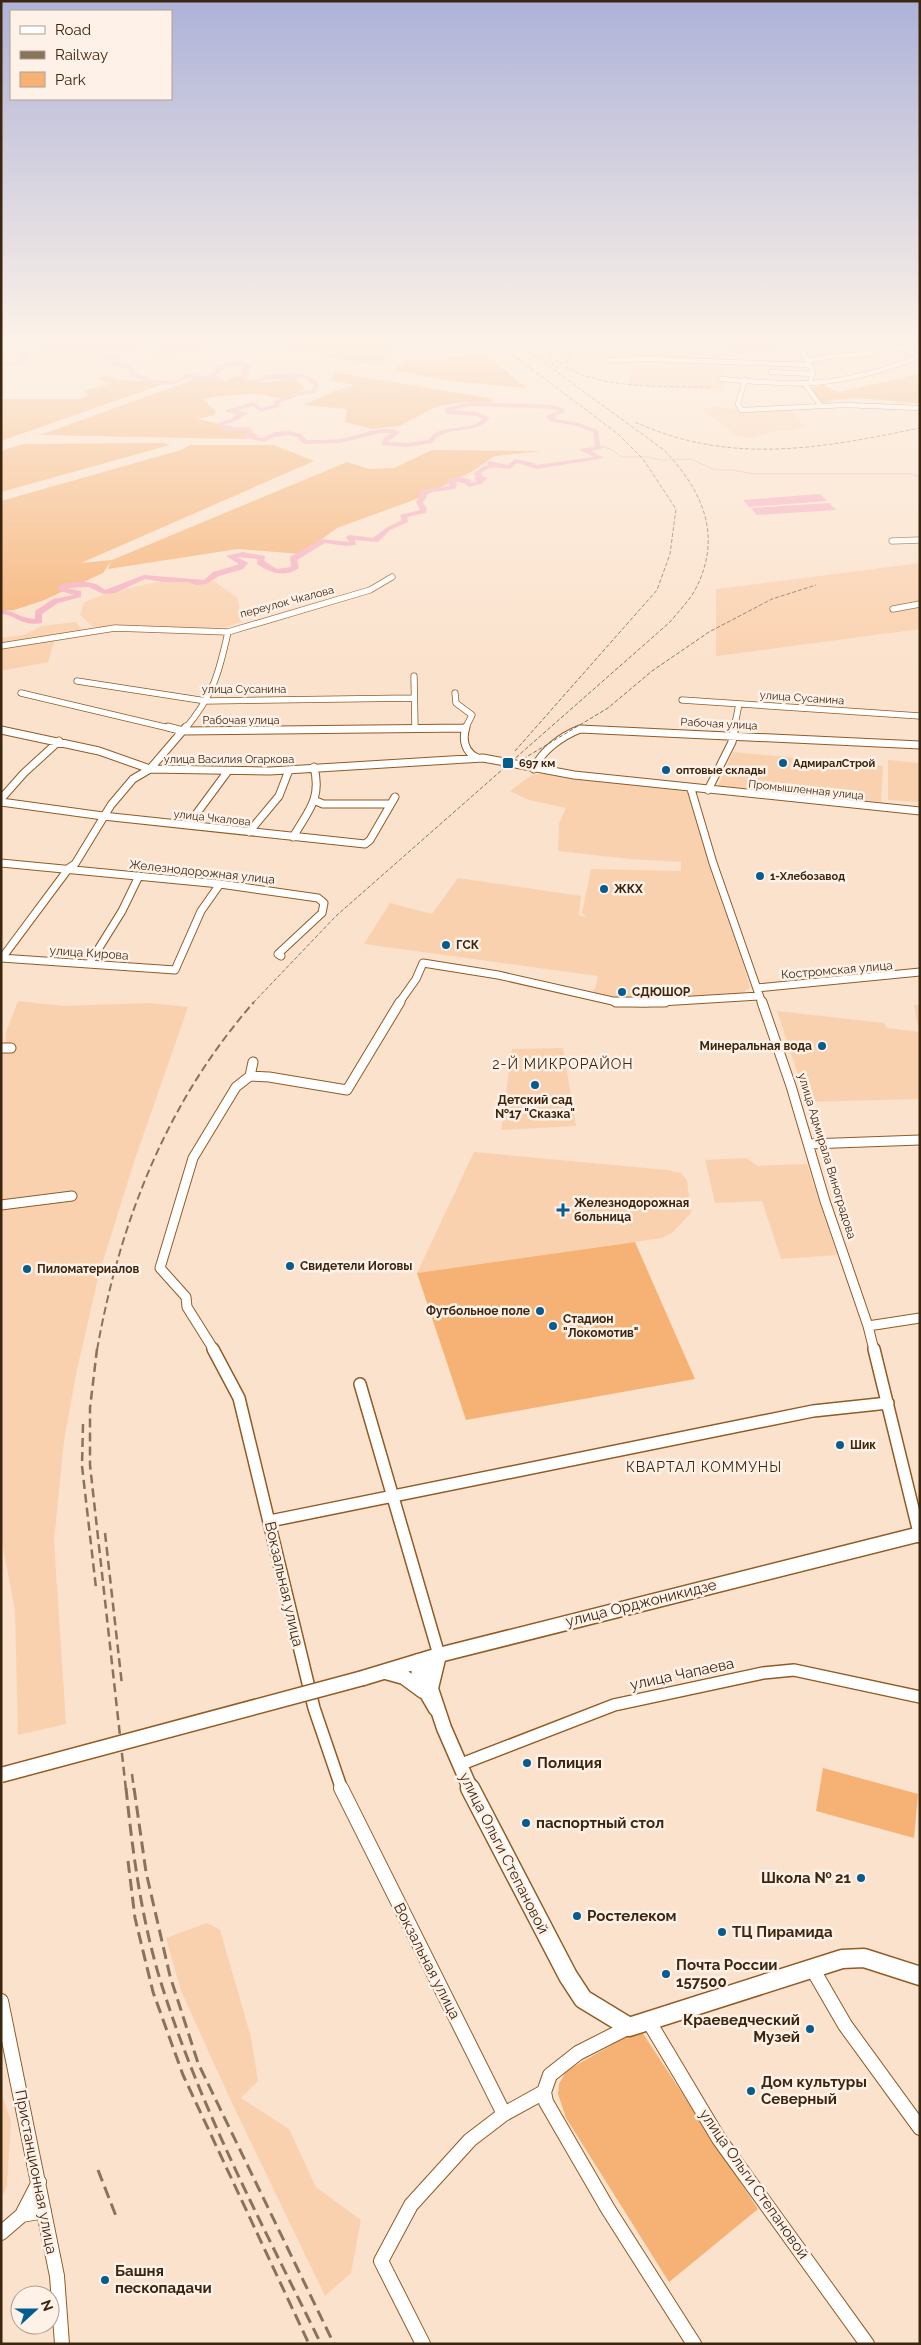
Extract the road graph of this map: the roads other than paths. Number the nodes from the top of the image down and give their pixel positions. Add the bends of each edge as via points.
1 (920, 540) edge
2 (892, 541) dead end
3 (392, 578) dead end
4 (920, 604) edge
5 (893, 609) dead end
6 (228, 632) junction
7 (1, 646) edge
8 (414, 676) dead end
9 (77, 681) dead end
10 (21, 693) dead end
11 (455, 693) dead end
12 (413, 698) junction
13 (682, 700) dead end
14 (206, 701) junction
15 (739, 704) junction
16 (920, 716) edge
17 (415, 728) junction
18 (465, 728) junction
19 (1, 730) edge
20 (183, 730) junction
21 (734, 735) junction
22 (59, 741) junction
23 (920, 745) edge
24 (477, 758) junction
25 (150, 768) junction
26 (314, 768) junction
27 (534, 768) junction
28 (289, 770) junction
29 (228, 771) junction
30 (691, 789) junction
31 (708, 790) junction
32 (395, 797) dead end
33 (1, 800) edge
34 (316, 801) junction
35 (389, 804) junction
36 (920, 811) edge
37 (102, 816) junction
38 (188, 825) junction
39 (249, 832) junction
40 (293, 837) junction
41 (1, 864) edge
42 (68, 868) junction
43 (139, 876) junction
44 (220, 884) junction
45 (281, 956) dead end
46 (2, 958) edge
47 (89, 964) junction
48 (920, 972) edge
49 (758, 992) junction
50 (1, 1048) edge
51 (11, 1048) dead end
52 (253, 1062) dead end
53 (250, 1076) junction
54 (920, 1140) edge
55 (809, 1144) junction
56 (72, 1196) dead end
57 (1, 1205) edge
58 (920, 1318) edge
59 (868, 1326) junction
60 (360, 1384) dead end
61 (888, 1403) junction
62 (391, 1496) junction
63 (270, 1521) junction
64 (920, 1535) edge
65 (438, 1655) junction
66 (418, 1661) junction
67 (384, 1672) junction
68 (427, 1689) junction
69 (920, 1697) edge
70 (459, 1765) junction
71 (1, 1775) edge
72 (812, 1968) junction
73 (920, 1976) edge
74 (1, 2002) edge
75 (648, 2020) junction
76 (629, 2027) junction
77 (544, 2092) junction
78 (504, 2114) junction
79 (920, 2128) edge
80 (39, 2182) junction
81 (44, 2211) junction
82 (22, 2215) junction
83 (1, 2233) edge
84 (62, 2344) edge
85 (423, 2344) edge
86 (694, 2344) edge
87 (866, 2344) edge

1 - 2 street
3 - 6 street, переулок Чкалова via 364,592
4 - 5 street
6 - 7 street via 115,628
6 - 14 street, переулок Чкалова via 219,674
8 - 12 street
9 - 14 street, улица Сусанина
10 - 20 street, Рабочая улица
11 - 18 street via 456,703 472,715
12 - 14 street, улица Сусанина
12 - 17 street
13 - 15 street, улица Сусанина
14 - 20 street, переулок Чкалова
15 - 16 street, улица Сусанина
15 - 21 street
17 - 18 street, Рабочая улица
17 - 20 street, Рабочая улица
18 - 24 street via 467,752
19 - 22 street, улица Василия Огаркова
20 - 25 street, переулок Чкалова
21 - 23 street, Рабочая улица
21 - 27 street, Рабочая улица via 580,729 567,733 537,760
21 - 31 street via 724,763
22 - 25 street, улица Василия Огаркова
22 - 33 street via 24,773
24 - 26 street, улица Василия Огаркова
24 - 27 street, улица Василия Огаркова
25 - 29 street, улица Василия Огаркова
25 - 37 street, переулок Чкалова via 133,779
26 - 28 street, улица Василия Огаркова
26 - 34 street via 318,777
27 - 30 street, Промышленная улица
28 - 29 street, улица Василия Огаркова
28 - 39 street via 279,796
29 - 38 street
30 - 31 street, Промышленная улица
30 - 49 street, улица Адмирала Виноградова
31 - 36 street, Промышленная улица
32 - 35 street, улица Чкалова
33 - 37 street, улица Чкалова
34 - 35 street via 323,804
34 - 40 street
35 - 40 street, улица Чкалова via 386,814 365,844
37 - 38 street, улица Чкалова
37 - 42 street, переулок Чкалова via 75,864
38 - 39 street, улица Чкалова
39 - 40 street, улица Чкалова
41 - 42 street, Железнодорожная улица
42 - 43 street, Железнодорожная улица
42 - 46 street, переулок Чкалова
43 - 44 street, Железнодорожная улица
43 - 47 street via 122,911
44 - 45 street, Железнодорожная улица via 318,898 324,903 322,913 278,954
44 - 47 street, улица Кирова via 201,911 175,970
46 - 47 street, улица Кирова
48 - 49 street, Костромская улица
49 - 53 street, Костромская улица via 644,1003 617,1002 498,975 423,963 348,1090
49 - 55 street, улица Адмирала Виноградова
50 - 51 street
52 - 53 street
53 - 63 street, Вокзальная улица via 236,1087 193,1158 160,1268 186,1297 187,1307 239,1398
54 - 55 street
55 - 59 street, улица Адмирала Виноградова
56 - 57 street
58 - 59 street
59 - 61 street, улица Адмирала Виноградова
60 - 62 street
61 - 62 street via 813,1411
61 - 64 street, улица Адмирала Виноградова
62 - 63 street
62 - 65 street
63 - 78 street, Вокзальная улица via 314,1708 338,1782
64 - 65 main road, улица Орджоникидзе
65 - 66 main road, улица Орджоникидзе
65 - 68 main road
66 - 67 main road, улица Орджоникидзе
66 - 68 main road via 424,1667
67 - 68 main road via 404,1677
67 - 71 main road, улица Орджоникидзе, bridge
68 - 70 main road, улица Ольги Степановой
69 - 70 street, улица Чапаева via 794,1670 763,1674 614,1705
70 - 76 main road, улица Ольги Степановой via 568,1976 583,1999
72 - 73 main road via 842,1959 864,1958
72 - 75 main road
72 - 79 street via 845,2025
74 - 80 street, Пристанционная улица
75 - 76 main road
75 - 87 street, улица Ольги Степановой via 719,2139
76 - 77 street via 578,2054 550,2075
77 - 78 street
77 - 86 street via 546,2102 608,2210
78 - 85 street via 470,2140 411,2205 381,2261
80 - 81 street, Пристанционная улица
80 - 82 street
81 - 82 street
81 - 84 street, Пристанционная улица via 57,2276
82 - 83 street

